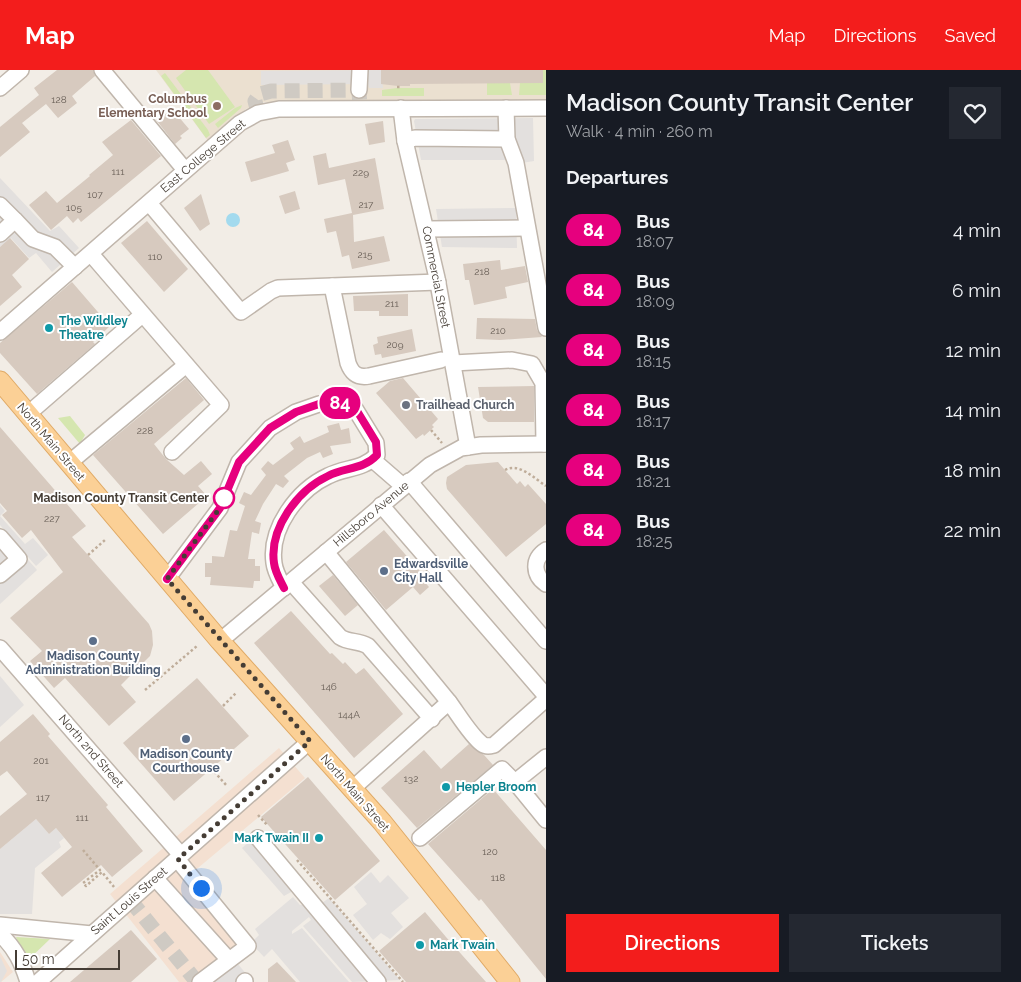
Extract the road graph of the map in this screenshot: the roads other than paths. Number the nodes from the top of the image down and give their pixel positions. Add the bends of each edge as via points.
1 (21, 70) edge
2 (102, 70) edge
3 (360, 70) edge
4 (0, 88) edge
5 (359, 90) dead end
6 (400, 108) junction
7 (506, 108) junction
8 (546, 108) edge
9 (507, 139) junction
10 (405, 141) junction
11 (185, 170) junction
12 (149, 203) junction
13 (0, 205) edge
14 (15, 220) junction
15 (527, 228) junction
16 (427, 229) junction
17 (0, 234) edge
18 (90, 254) junction
19 (75, 267) junction
20 (438, 282) junction
21 (332, 286) junction
22 (142, 315) junction
23 (546, 328) edge
24 (0, 332) edge
25 (447, 362) junction
26 (186, 365) junction
27 (0, 381) edge
28 (28, 414) junction
29 (545, 444) edge
30 (468, 447) junction
31 (172, 452) dead end
32 (373, 460) junction
33 (69, 463) junction
34 (406, 484) junction
35 (381, 506) junction
36 (0, 537) edge
37 (546, 550) edge
38 (326, 552) junction
39 (0, 575) edge
40 (167, 579) junction
41 (546, 584) edge
42 (287, 585) junction
43 (220, 641) junction
44 (546, 641) edge
45 (0, 648) edge
46 (546, 697) edge
47 (449, 702) junction
48 (432, 718) junction
49 (310, 741) junction
50 (546, 757) edge
51 (516, 782) junction
52 (352, 789) junction
53 (543, 810) edge
54 (258, 838) dead end
55 (420, 838) dead end
56 (180, 857) junction
57 (155, 878) junction
58 (0, 925) edge
59 (0, 934) edge
60 (92, 934) junction
61 (229, 960) junction
62 (376, 981) edge
63 (28, 982) edge
64 (38, 982) edge
65 (200, 982) edge
66 (510, 982) edge

1 - 4 street
2 - 11 street
3 - 5 street
6 - 7 street, East College Street
6 - 10 street, Commercial Street
6 - 11 street, East College Street via 258,112 240,123
7 - 8 street, East College Street
7 - 9 street
9 - 10 street via 415,138
9 - 15 street via 516,163
10 - 16 street, Commercial Street
11 - 12 street, East College Street
12 - 18 street, East College Street
12 - 21 street via 241,312 271,290
13 - 14 street
14 - 17 street
14 - 19 street via 33,239 55,247
15 - 16 street
15 - 23 street
16 - 20 street, Commercial Street
18 - 19 street, East College Street
18 - 22 street
19 - 24 street, East College Street
20 - 21 street
20 - 25 street, Commercial Street
21 - 25 street via 348,363 354,374 362,377
22 - 26 street
22 - 28 street
25 - 29 street via 512,360 532,364 543,383
25 - 30 street, Commercial Street
26 - 31 street via 221,405
26 - 33 street
27 - 28 main road, North Main Street
28 - 33 main road, North Main Street
29 - 30 street, Hillsboro Avenue
30 - 34 street, Hillsboro Avenue via 448,454
32 - 34 street
32 - 40 street via 377,455 376,442 354,406 330,402 296,412 270,428 239,462 220,508
32 - 42 street via 363,466 330,474 314,483 300,495 284,518 276,540 274,561 276,574
33 - 40 main road, North Main Street
34 - 35 street, Hillsboro Avenue
34 - 44 street
35 - 38 street, Hillsboro Avenue
35 - 46 street
36 - 39 street via 19,558
37 - 41 street via 539,556 535,568 540,580
38 - 42 street, Hillsboro Avenue
38 - 47 street
40 - 43 main road, North Main Street
42 - 43 street, Hillsboro Avenue
42 - 48 street via 345,641 362,642 368,646
43 - 49 main road, North Main Street
45 - 56 street, North 2nd Street
46 - 47 street via 494,745 488,746 483,745
47 - 48 street
48 - 52 street
49 - 52 main road, North Main Street
49 - 56 street, Saint Louis Street
50 - 51 street
51 - 53 street
51 - 55 street via 502,769
52 - 66 main road, North Main Street
54 - 62 street
56 - 57 street, Saint Louis Street
56 - 61 street, North 2nd Street via 248,946
57 - 60 street, Saint Louis Street
57 - 61 street
58 - 60 street
59 - 63 street via 22,962
60 - 64 street, Saint Louis Street
61 - 65 street

